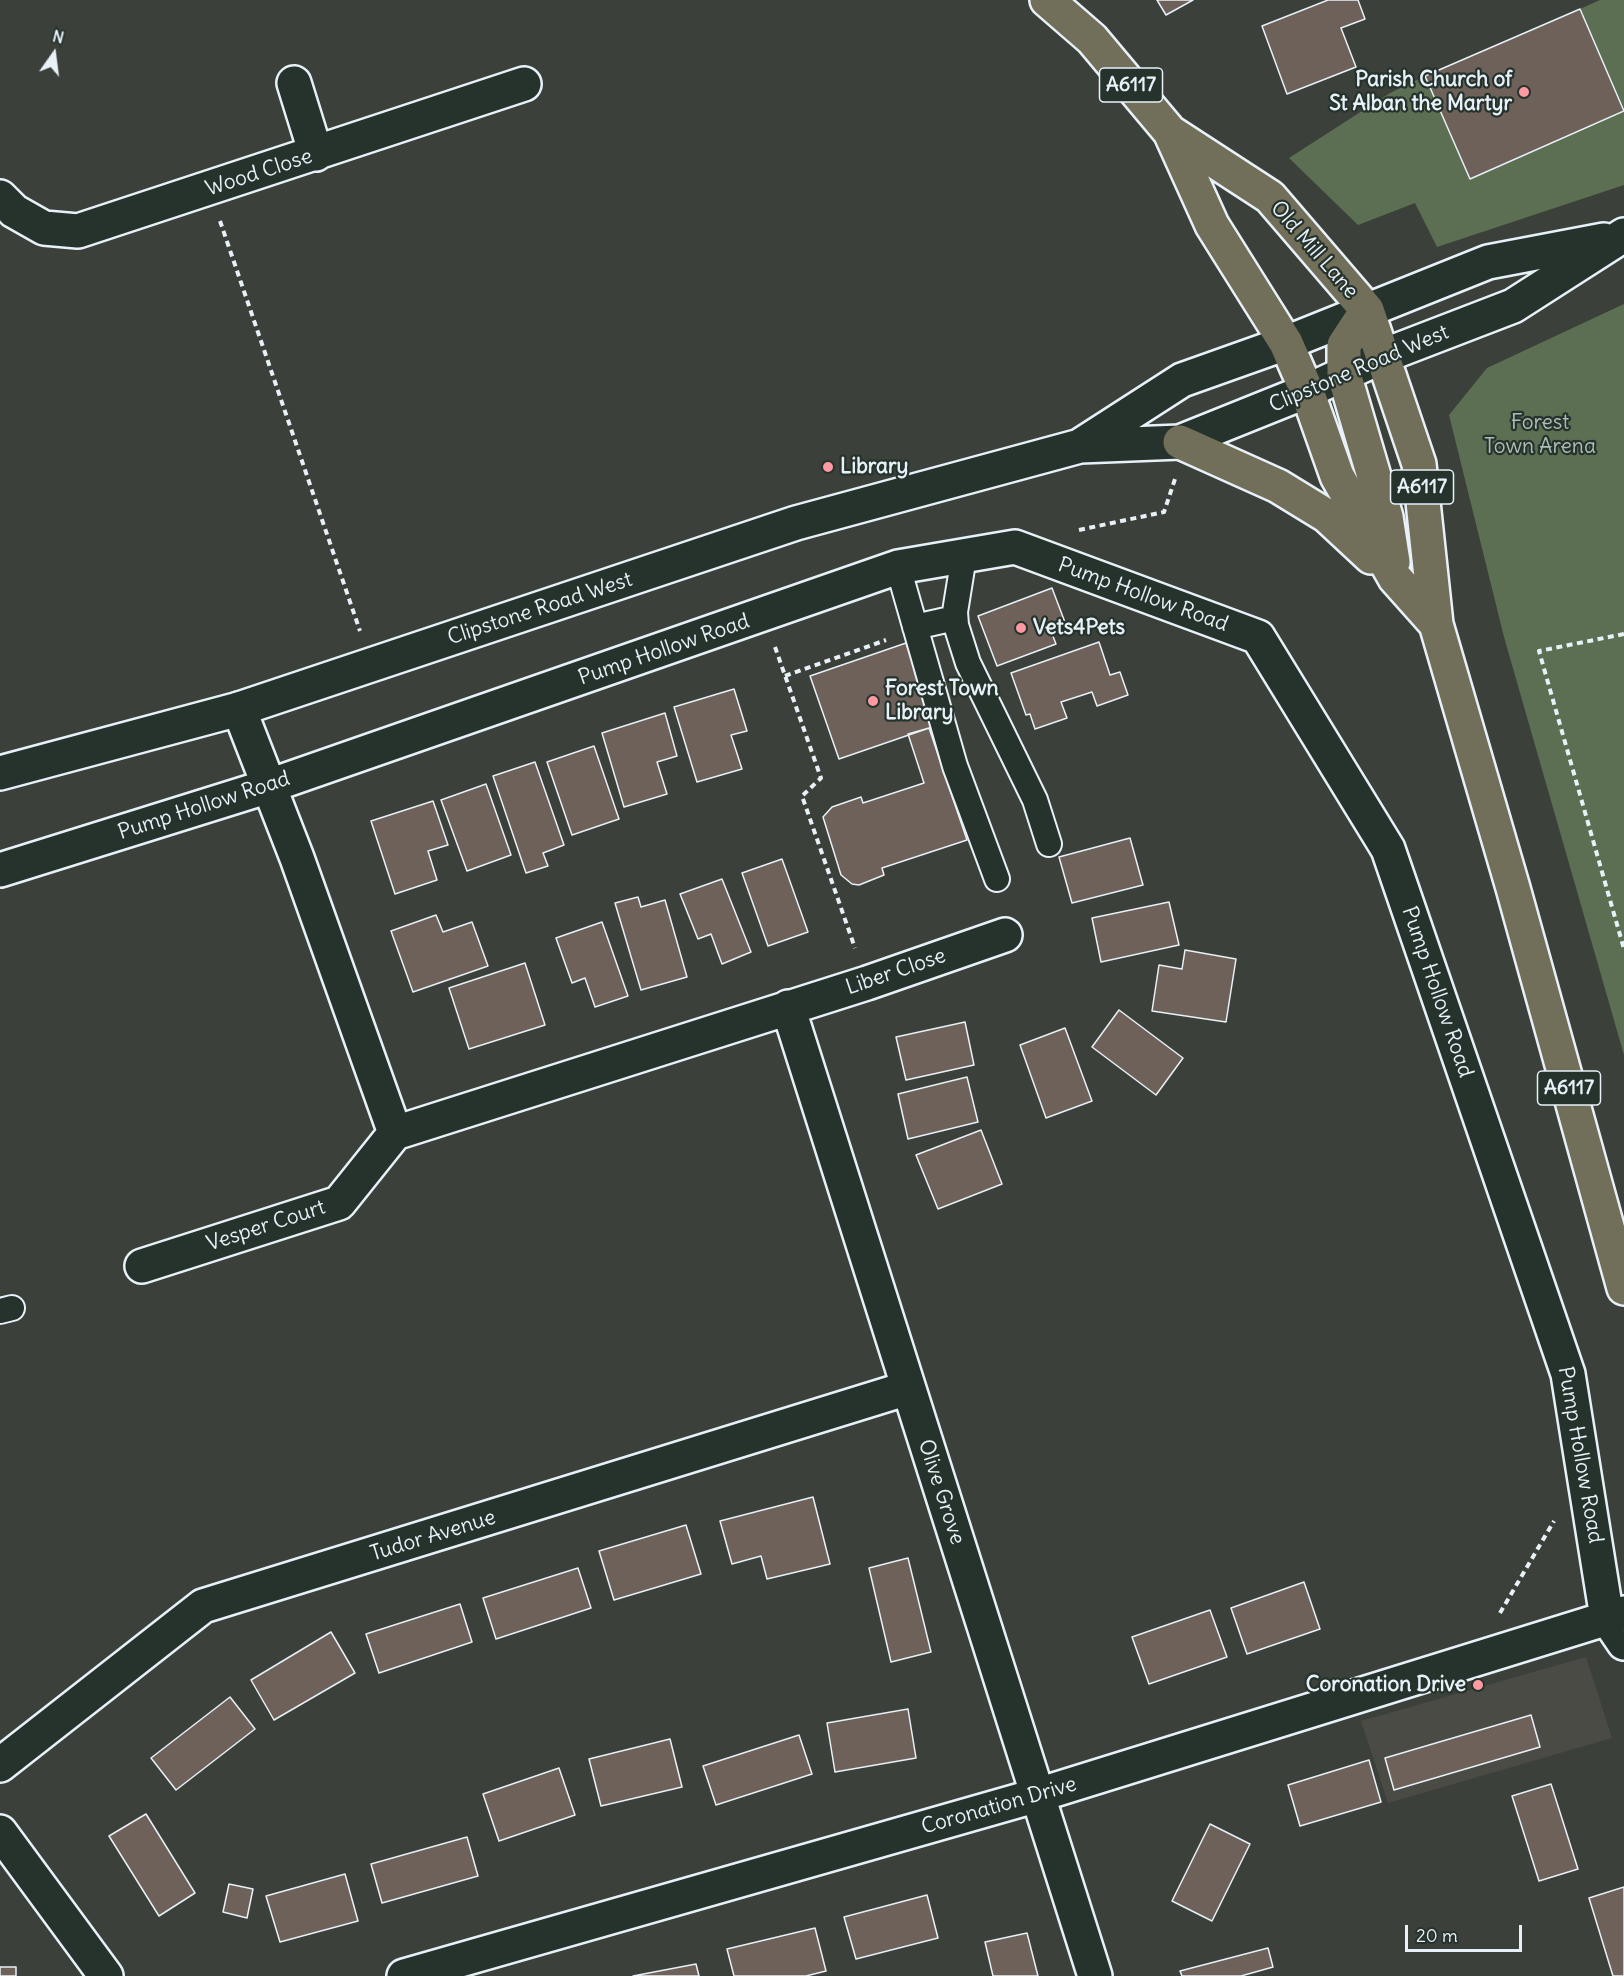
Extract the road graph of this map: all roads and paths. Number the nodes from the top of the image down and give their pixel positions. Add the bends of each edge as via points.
1 (1047, 0) edge
2 (294, 83) dead end
3 (524, 84) dead end
4 (1170, 132) junction
5 (316, 154) junction
6 (209, 189) junction
7 (0, 197) edge
8 (1622, 236) edge
9 (1367, 310) junction
10 (1286, 343) junction
11 (1383, 356) junction
12 (1344, 374) junction
13 (1307, 391) junction
14 (1180, 442) junction
15 (1080, 446) junction
16 (1176, 476) dead end
17 (963, 555) junction
18 (1053, 561) junction
19 (898, 567) junction
20 (1395, 578) junction
21 (764, 615) junction
22 (955, 618) junction
23 (1436, 624) junction
24 (915, 627) junction
25 (1624, 634) edge
26 (891, 638) dead end
27 (372, 665) junction
28 (785, 676) junction
29 (239, 709) junction
30 (0, 773) edge
31 (269, 786) junction
32 (1049, 844) dead end
33 (0, 870) edge
34 (997, 879) dead end
35 (1005, 935) dead end
36 (1624, 949) edge
37 (867, 983) junction
38 (788, 1007) junction
39 (395, 1133) junction
40 (142, 1266) dead end
41 (1624, 1288) edge
42 (908, 1388) junction
43 (1584, 1471) junction
44 (1618, 1625) edge
45 (1472, 1660) junction
46 (0, 1765) edge
47 (1038, 1795) junction
48 (0, 1832) edge
49 (106, 1976) edge
50 (404, 1976) edge
51 (1095, 1976) edge

1 - 4 main road, Old Mill Lane / A6117 via 1092,39
2 - 5 street
3 - 5 street, Wood Close
4 - 9 main road, Old Mill Lane / A6117 via 1269,197
4 - 10 main road, Old Mill Lane / A6117 via 1212,225
5 - 6 street, Wood Close
6 - 7 street, Wood Close via 78,231 44,228 14,211
6 - 27 path
8 - 9 street, Clipstone Road West via 1488,262
8 - 11 street, Clipstone Road West via 1513,306
9 - 10 street, Clipstone Road West
9 - 11 main road, A6117
9 - 12 main road via 1344,345
10 - 13 main road, A6117
10 - 15 street, Clipstone Road West via 1182,380
11 - 12 street, Clipstone Road West
11 - 23 main road, A6117 via 1419,464
12 - 13 street, Clipstone Road West
12 - 20 main road via 1386,517
13 - 14 street, Clipstone Road West
13 - 20 main road, A6117 via 1337,476
14 - 15 street, Clipstone Road West
14 - 20 main road via 1278,486 1327,516
15 - 27 street, Clipstone Road West via 796,523
16 - 18 path via 1164,512 1061,534
17 - 18 street, Pump Hollow Road via 1015,547
17 - 19 street, Pump Hollow Road
17 - 22 lane
18 - 43 street, Pump Hollow Road via 1258,637 1388,849 1568,1374
19 - 21 street, Pump Hollow Road
19 - 24 lane
20 - 23 main road, A6117
21 - 28 path
21 - 31 street, Pump Hollow Road
22 - 24 lane
22 - 32 lane via 968,663 1035,800
23 - 41 main road, A6117
24 - 34 lane via 955,766
25 - 36 path via 1539,651
26 - 28 path
27 - 29 street, Clipstone Road West
28 - 37 path via 821,778 802,796
29 - 30 street, Clipstone Road West
29 - 31 street
31 - 33 street, Pump Hollow Road
31 - 39 street
35 - 37 street, Liber Close
37 - 38 street, Liber Close
38 - 39 street, Liber Close
38 - 42 street, Olive Grove
39 - 40 street, Vesper Court via 339,1203
42 - 46 street, Tudor Avenue via 203,1606
42 - 47 street, Olive Grove
43 - 44 street, Pump Hollow Road
43 - 45 path
44 - 45 street, Coronation Drive
45 - 47 street, Coronation Drive
47 - 50 street, Coronation Drive
47 - 51 street, Olive Grove
48 - 49 street

